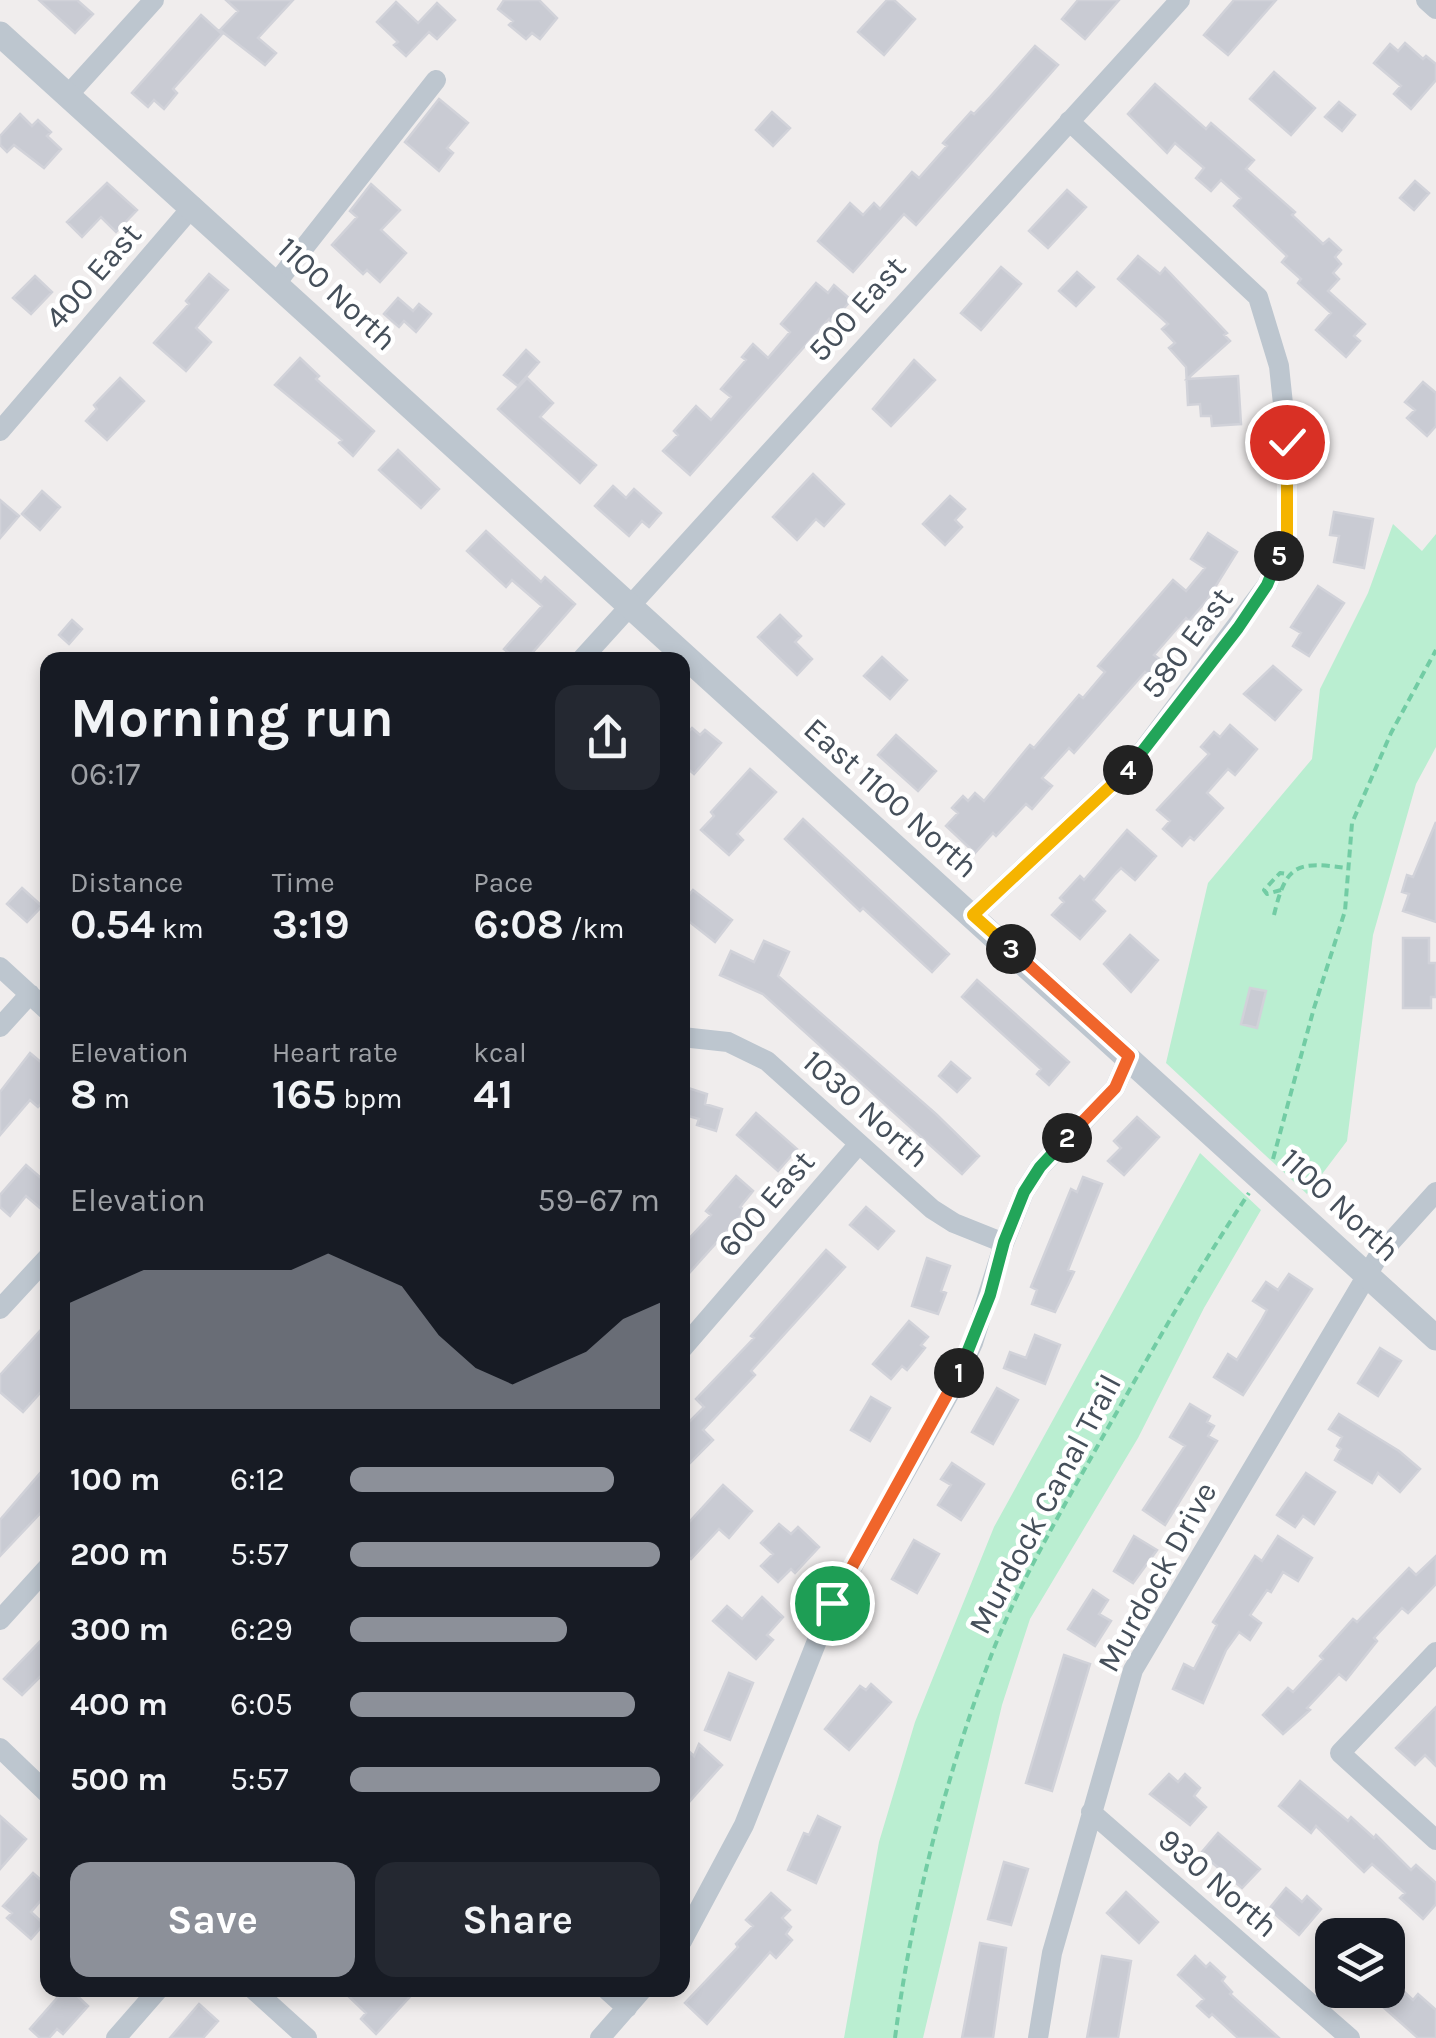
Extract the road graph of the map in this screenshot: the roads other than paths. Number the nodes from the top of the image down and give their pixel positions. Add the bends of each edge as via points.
1 (154, 0) edge
2 (1180, 0) edge
3 (1426, 0) edge
4 (1436, 9) edge
5 (0, 34) edge
6 (436, 80) dead end
7 (68, 96) junction
8 (1069, 121) junction
9 (193, 206) junction
10 (277, 282) junction
11 (0, 431) edge
12 (628, 605) junction
13 (588, 652) edge
14 (680, 652) edge
15 (690, 661) edge
16 (973, 915) junction
17 (0, 967) edge
18 (30, 994) junction
19 (40, 1003) edge
20 (0, 1027) edge
21 (690, 1037) edge
22 (1129, 1056) junction
23 (858, 1145) junction
24 (1244, 1160) joint
25 (1436, 1192) edge
26 (1004, 1242) junction
27 (40, 1266) edge
28 (1368, 1276) junction
29 (0, 1309) edge
30 (1436, 1338) edge
31 (690, 1341) edge
32 (40, 1576) edge
33 (0, 1620) edge
34 (1436, 1652) edge
35 (0, 1748) edge
36 (40, 1786) edge
37 (1092, 1812) junction
38 (1436, 1840) edge
39 (690, 1926) edge
40 (152, 1997) edge
41 (262, 1997) edge
42 (615, 1997) edge
43 (636, 1997) edge
44 (627, 2008) junction
45 (1338, 2034) edge
46 (116, 2038) edge
47 (307, 2038) edge
48 (600, 2038) edge
49 (1038, 2038) edge

1 - 7 street
2 - 8 street, 500 East
3 - 4 street
5 - 7 street, 1100 North
6 - 10 street
7 - 9 street, 1100 North
8 - 12 street, 500 East
8 - 16 street, 580 East via 1258,297 1279,366 1287,536 1267,585 1129,769
9 - 10 street, 1100 North
9 - 11 street, 400 East
10 - 12 street, 1100 North
12 - 13 street, 500 East
12 - 14 street, East 1100 North
15 - 16 street, East 1100 North
16 - 22 street, East 1100 North
17 - 18 street
18 - 19 street
18 - 20 street
21 - 23 street, 1030 North via 748,1049
22 - 24 street, East 1100 North
22 - 26 street via 1115,1088 1040,1167
23 - 26 street, 1030 North via 932,1210
23 - 31 street, 600 East
24 - 28 street, 1100 North
25 - 28 street, Murdock Drive
26 - 39 street via 973,1343 832,1603 744,1825
27 - 29 street
28 - 30 street, 1100 North
28 - 37 street, Murdock Drive via 1133,1670
32 - 33 street
34 - 38 street via 1340,1753
35 - 36 street
37 - 45 street, 930 North
37 - 49 street, Murdock Drive via 1052,1953
40 - 46 street
41 - 47 street
42 - 44 street
43 - 44 street
44 - 48 street

